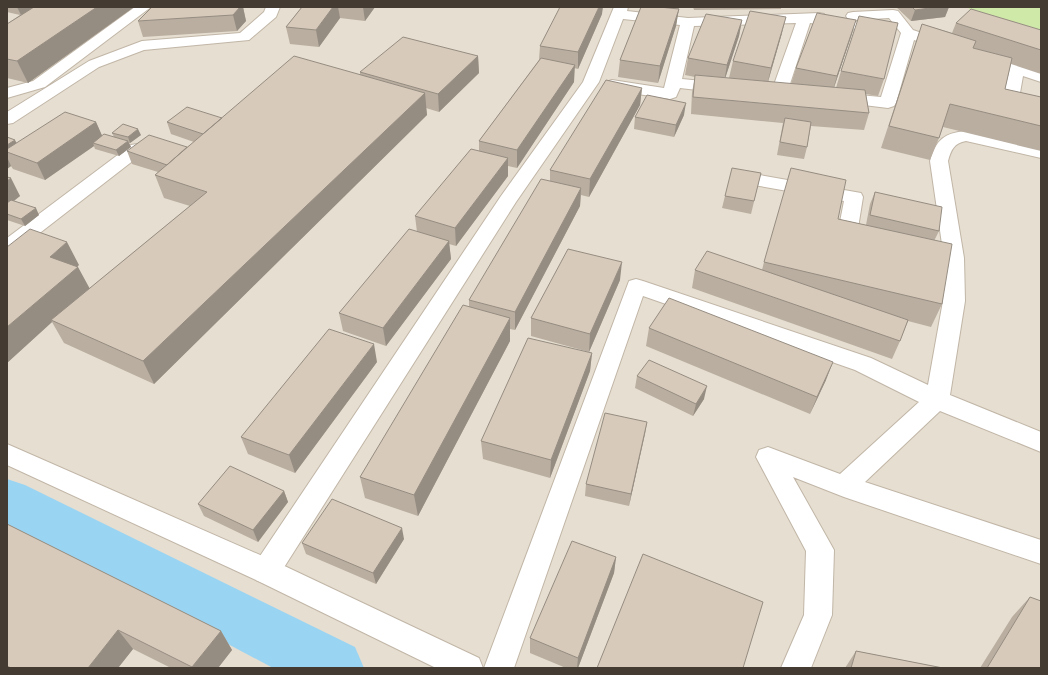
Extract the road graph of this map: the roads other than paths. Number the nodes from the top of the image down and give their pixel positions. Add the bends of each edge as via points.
1 (144, 7) edge
2 (273, 7) edge
3 (620, 11) edge
4 (805, 18) junction
5 (688, 22) junction
6 (908, 34) junction
7 (1016, 69) junction
8 (1041, 77) edge
9 (591, 82) junction
10 (673, 83) junction
11 (741, 90) edge
12 (7, 93) edge
13 (779, 93) edge
14 (818, 97) edge
15 (1010, 104) edge
16 (7, 119) edge
17 (137, 149) edge
18 (1041, 153) edge
19 (754, 180) edge
20 (886, 241) edge
21 (7, 248) edge
22 (937, 400) junction
23 (1041, 442) edge
24 (7, 454) edge
25 (844, 486) junction
26 (1041, 552) edge
27 (266, 571) junction
28 (468, 668) edge
29 (499, 668) edge
30 (796, 668) edge

1 - 12 street via 39,84
2 - 16 street via 271,14 244,37 142,46 94,64
3 - 5 street
3 - 9 street
4 - 5 street
4 - 6 street
4 - 13 street
5 - 10 street
6 - 7 street
6 - 14 street via 888,103
7 - 8 street
7 - 15 street
9 - 10 street via 670,94
9 - 27 street via 508,200
10 - 11 street
17 - 21 street
18 - 22 street via 966,136 958,136 946,142 942,151 939,161 947,256 954,301
19 - 20 street via 854,197 848,232
22 - 23 street
22 - 25 street
22 - 29 street via 863,364 636,286
24 - 27 street
25 - 26 street
25 - 30 street via 768,457 820,550 818,615
27 - 28 street

